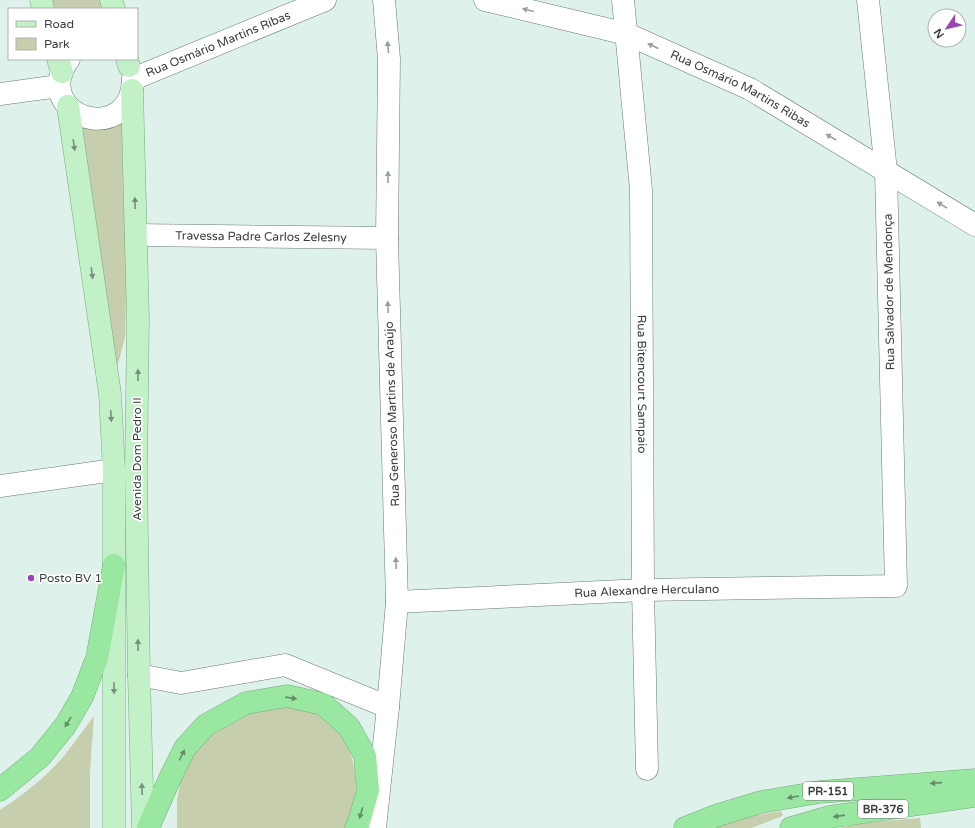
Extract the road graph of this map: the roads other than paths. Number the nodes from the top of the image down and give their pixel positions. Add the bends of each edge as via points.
1 (325, 0) edge
2 (384, 0) edge
3 (485, 0) edge
4 (623, 0) edge
5 (868, 0) edge
6 (627, 34) junction
7 (62, 69) edge
8 (129, 71) edge
9 (0, 94) edge
10 (68, 106) junction
11 (886, 171) junction
12 (975, 225) edge
13 (136, 235) junction
14 (386, 238) junction
15 (114, 470) junction
16 (0, 486) edge
17 (114, 565) junction
18 (896, 586) joint
19 (643, 590) junction
20 (397, 602) junction
21 (139, 675) junction
22 (388, 707) junction
23 (646, 769) dead end
24 (975, 780) edge
25 (0, 790) edge
26 (975, 796) edge
27 (114, 828) edge
28 (143, 828) edge
29 (148, 828) edge
30 (356, 828) edge
31 (375, 828) edge
32 (685, 828) edge
33 (791, 828) edge

1 - 8 street, Rua Osmário Martins Ribas
14 -> 2 street, Rua Generoso Martins de Araújo via 389,59
6 -> 3 street, Rua Osmário Martins Ribas
4 - 6 street, Rua Bitencourt Sampaio
5 - 11 street, Rua Salvador de Mendonça
11 -> 6 street, Rua Osmário Martins Ribas via 750,89
6 - 19 street, Rua Bitencourt Sampaio via 641,190
7 - 9 street
7 - 10 street via 63,97
8 - 10 street via 128,101 111,117 88,118 77,114
13 -> 8 main road, Avenida Dom Pedro II
10 -> 15 main road, Avenida Dom Pedro II via 110,394
12 -> 11 street, Rua Osmário Martins Ribas
11 - 18 street, Rua Salvador de Mendonça
13 - 14 street, Travessa Padre Carlos Zelesny
21 -> 13 main road, Avenida Dom Pedro II
20 -> 14 street, Rua Generoso Martins de Araújo
15 - 16 street
15 - 17 main road, Avenida Dom Pedro II
17 -> 25 highway via 97,658 82,697 65,726 40,757
17 -> 27 main road, Avenida Dom Pedro II
18 - 19 street, Rua Alexandre Herculano
19 - 20 street, Rua Alexandre Herculano
19 - 23 street, Rua Bitencourt Sampaio
20 - 22 street, Rua Generoso Martins de Araújo
21 - 22 street via 181,683 286,664
28 -> 21 main road, Avenida Dom Pedro II
22 - 31 street, Rua Generoso Martins de Araújo
24 -> 32 highway, PR-151 via 820,792 761,802 718,814
26 -> 33 highway, BR-376 via 829,817
29 -> 30 highway via 185,748 206,725 246,703 287,696 323,704 349,727 365,756 368,790

